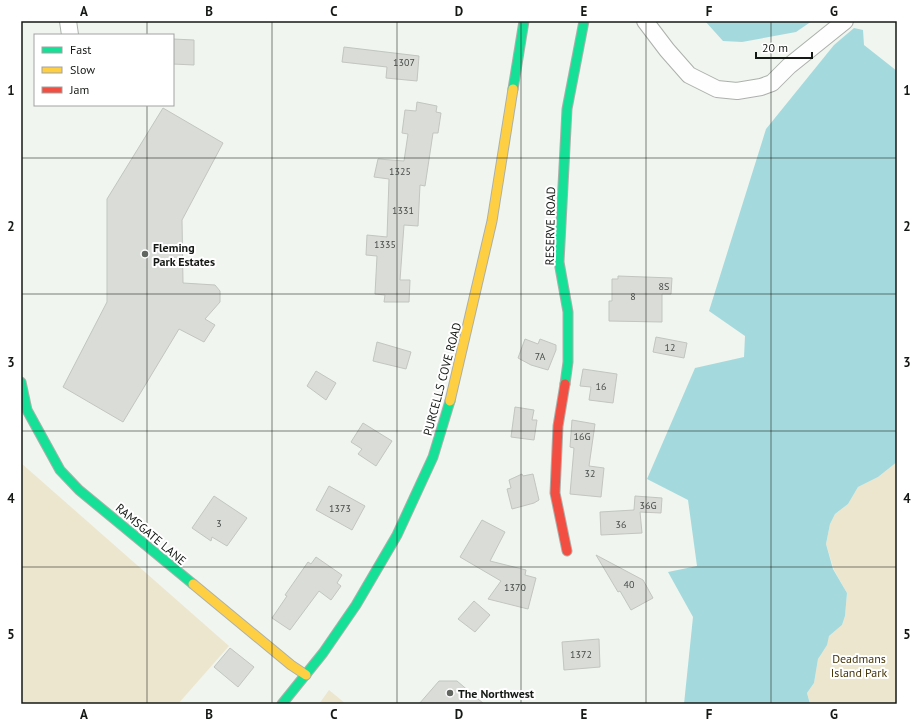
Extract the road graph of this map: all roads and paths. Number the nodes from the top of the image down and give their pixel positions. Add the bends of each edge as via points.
1 (68, 21) edge
2 (524, 21) edge
3 (584, 21) edge
4 (645, 21) edge
5 (845, 21) edge
6 (70, 34) edge
7 (21, 382) edge
8 (567, 551) dead end
9 (306, 675) junction
10 (282, 704) edge

1 - 6 street
2 - 9 street, PURCELLS COVE ROAD via 492,221 452,393 433,457 397,536 356,605
3 - 8 street, RESERVE ROAD via 567,109 559,262 568,312 568,362 558,426 555,493
4 - 5 street via 689,75 717,89 737,91 772,82
7 - 9 street, RAMSGATE LANE via 27,410 60,470 79,490 291,666
9 - 10 street, PURCELLS COVE ROAD

